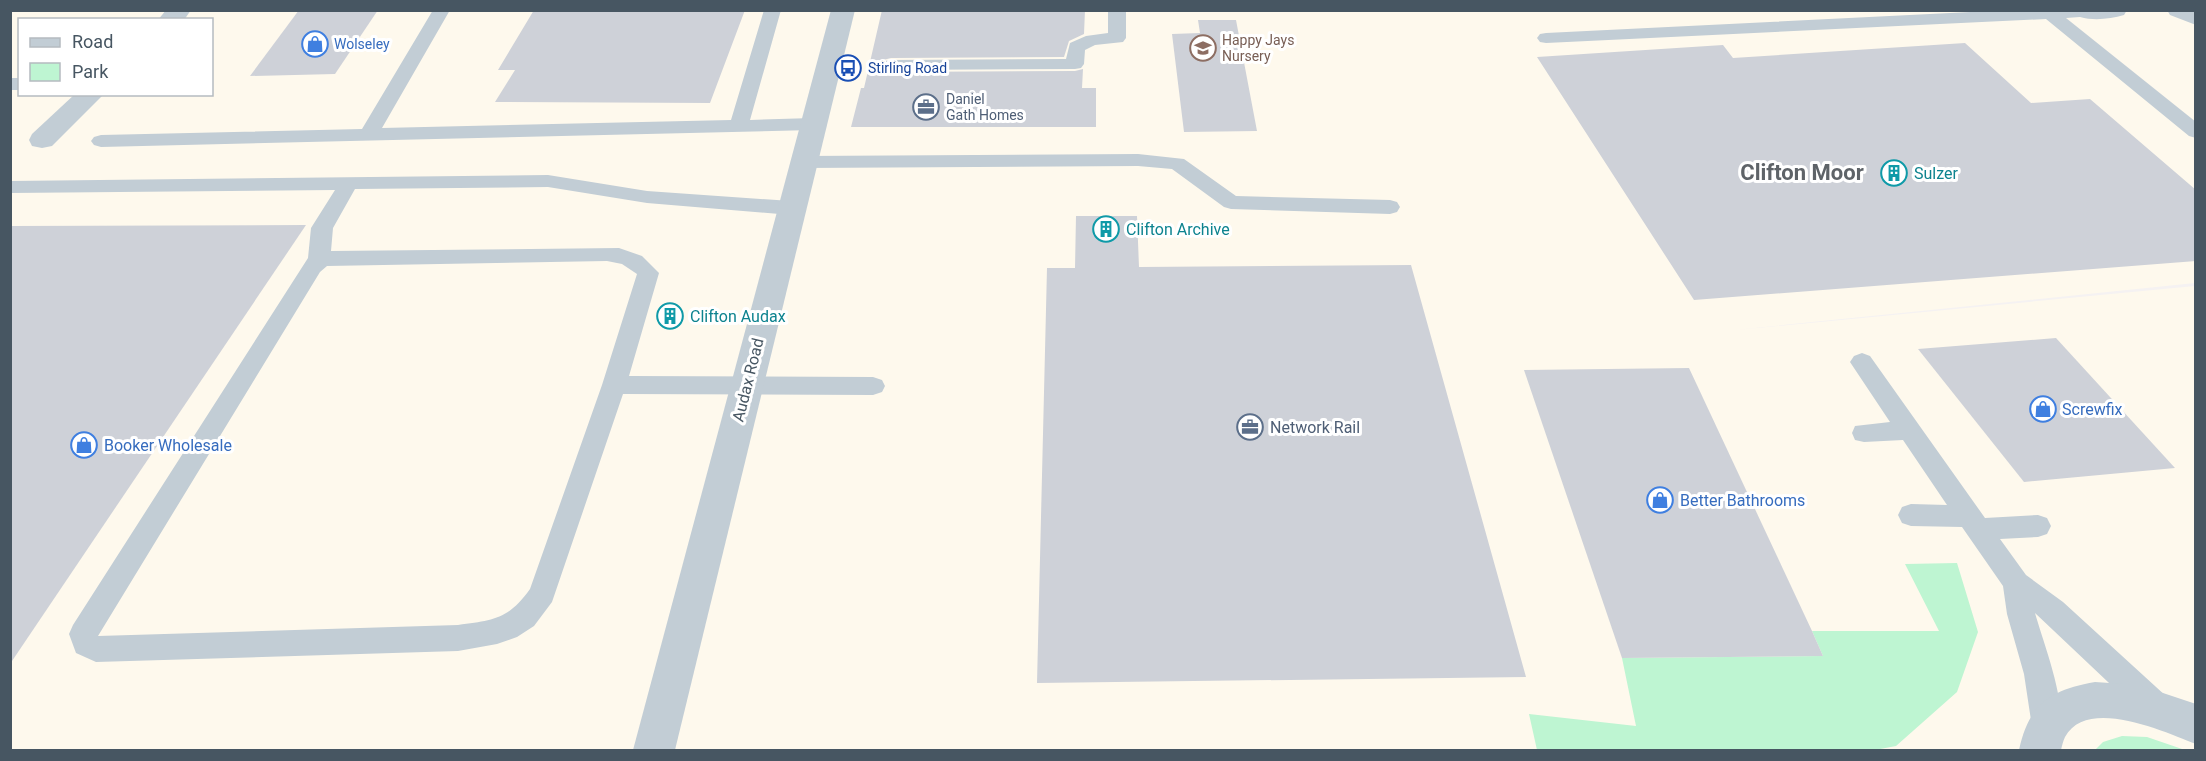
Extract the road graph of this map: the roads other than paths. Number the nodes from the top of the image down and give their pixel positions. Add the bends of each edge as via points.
1 (442, 10) edge
2 (773, 10) edge
3 (843, 10) edge
4 (1117, 10) edge
5 (2116, 10) edge
6 (2178, 10) edge
7 (2088, 12) joint
8 (2050, 14) junction
9 (1977, 17) junction
10 (2196, 18) edge
11 (1998, 34) dead end
12 (1546, 38) dead end
13 (891, 65) dead end
14 (89, 96) edge
15 (813, 124) junction
16 (739, 126) junction
17 (2196, 132) edge
18 (368, 135) junction
19 (42, 140) dead end
20 (101, 141) dead end
21 (803, 162) junction
22 (349, 183) junction
23 (10, 188) edge
24 (1390, 207) dead end
25 (791, 208) junction
26 (319, 261) junction
27 (1862, 362) dead end
28 (614, 385) junction
29 (747, 386) junction
30 (873, 386) dead end
31 (1910, 430) junction
32 (1864, 433) dead end
33 (1911, 515) dead end
34 (1974, 522) junction
35 (2038, 526) dead end
36 (2016, 583) junction
37 (2178, 717) edge
38 (2043, 739) edge
39 (654, 750) edge

1 - 18 lane
2 - 16 lane
3 - 15 street, Audax Road
4 - 13 lane via 1117,38 1092,40 1076,47 1075,64
5 - 7 street
6 - 10 street
7 - 8 lane
8 - 9 lane
8 - 17 lane
9 - 11 lane
9 - 12 lane
14 - 19 street
15 - 16 lane
15 - 21 street, Audax Road
16 - 18 lane
18 - 20 lane
21 - 24 lane via 1177,163 1230,202
21 - 25 street, Audax Road
22 - 23 lane
22 - 25 lane via 548,181 647,196
22 - 26 lane via 322,228
25 - 29 street, Audax Road
26 - 28 lane via 607,254 629,258 648,273
26 - 28 lane via 83,634 88,646 96,649 458,638 511,628 542,594
27 - 31 lane
28 - 29 lane
29 - 30 lane
29 - 39 street, Audax Road
31 - 32 lane
31 - 34 lane
33 - 34 lane
34 - 35 lane
34 - 36 lane
36 - 37 lane
36 - 38 lane via 2020,614 2039,674
37 - 38 street via 2122,700 2090,701 2064,710

